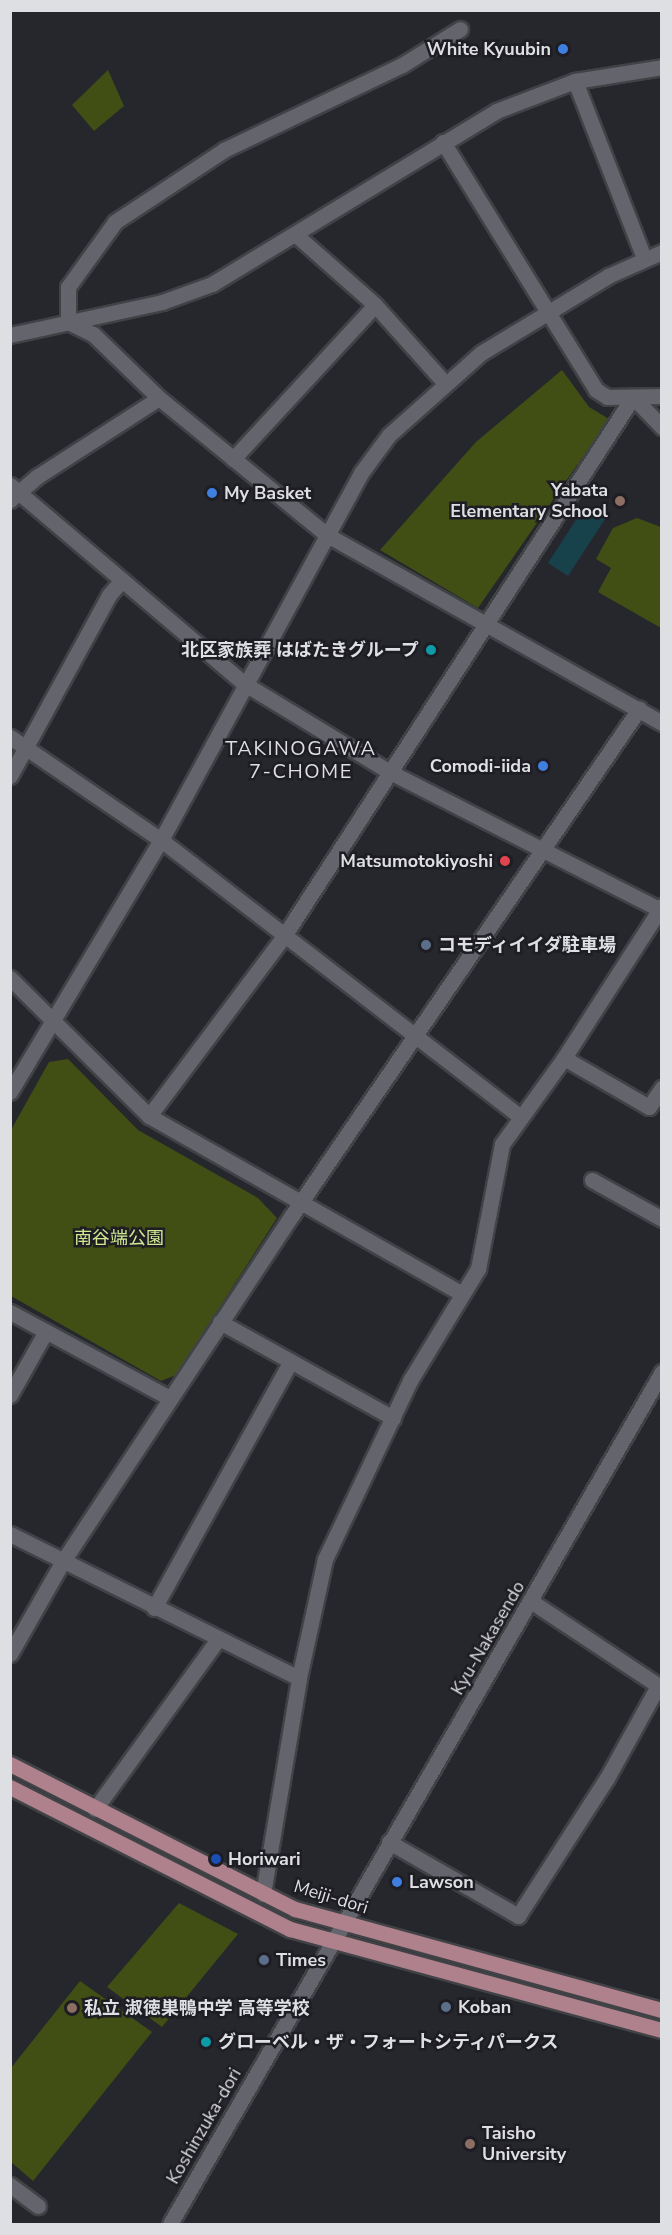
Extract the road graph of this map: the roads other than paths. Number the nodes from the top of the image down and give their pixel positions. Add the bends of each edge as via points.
1 (460, 29) dead end
2 (662, 67) edge
3 (575, 81) junction
4 (443, 142) junction
5 (296, 235) junction
6 (662, 252) edge
7 (644, 258) junction
8 (375, 305) junction
9 (548, 311) junction
10 (68, 322) junction
11 (10, 334) edge
12 (443, 381) junction
13 (662, 396) edge
14 (633, 397) junction
15 (159, 398) junction
16 (662, 427) edge
17 (233, 459) junction
18 (13, 492) edge
19 (327, 535) junction
20 (122, 580) junction
21 (484, 626) junction
22 (245, 684) junction
23 (639, 709) junction
24 (662, 723) edge
25 (10, 737) edge
26 (26, 748) junction
27 (388, 771) junction
28 (10, 776) edge
29 (161, 840) junction
30 (540, 852) junction
31 (660, 908) edge
32 (284, 936) junction
33 (10, 978) edge
34 (53, 1020) junction
35 (416, 1036) junction
36 (564, 1058) junction
37 (662, 1088) edge
38 (10, 1092) edge
39 (149, 1116) junction
40 (519, 1116) junction
41 (592, 1180) dead end
42 (299, 1203) junction
43 (662, 1219) edge
44 (462, 1294) junction
45 (10, 1312) edge
46 (220, 1322) junction
47 (45, 1331) junction
48 (291, 1361) junction
49 (662, 1372) edge
50 (10, 1395) edge
51 (170, 1398) junction
52 (393, 1418) junction
53 (10, 1534) edge
54 (63, 1562) junction
55 (532, 1602) junction
56 (154, 1608) junction
57 (218, 1639) junction
58 (10, 1654) edge
59 (299, 1678) junction
60 (660, 1687) edge
61 (10, 1764) edge
62 (10, 1787) edge
63 (95, 1809) junction
64 (389, 1842) junction
65 (263, 1894) junction
66 (344, 1921) junction
67 (333, 1940) junction
68 (662, 2010) edge
69 (662, 2030) edge
70 (10, 2185) edge
71 (39, 2206) dead end
72 (171, 2224) edge

1 - 10 street via 402,64 224,150 115,222 68,287 64,302
2 - 3 street
3 - 4 street via 496,111
3 - 7 street
4 - 5 street
4 - 9 street
5 - 8 street
5 - 10 street via 212,285 162,302
6 - 7 street
7 - 9 street
8 - 12 street
8 - 17 street
9 - 12 street
9 - 14 street via 596,390 607,397
10 - 11 street
10 - 15 street via 93,334
12 - 19 street via 389,435
13 - 14 street
14 - 16 street
14 - 21 street
15 - 17 street
15 - 18 street
17 - 19 street
18 - 20 street
19 - 21 street
19 - 22 street
20 - 22 street
20 - 26 street via 109,595
21 - 23 street
21 - 27 street
22 - 27 street
22 - 29 street
23 - 24 street
23 - 30 street
25 - 26 street
26 - 28 street
26 - 29 street
27 - 30 street
27 - 32 street
29 - 32 street
29 - 34 street
30 - 31 street
30 - 35 street
31 - 36 street
32 - 35 street
32 - 39 street
33 - 34 street
34 - 38 street
34 - 39 street
35 - 40 street
35 - 42 street
36 - 37 street via 650,1107
36 - 40 street
39 - 42 street
40 - 44 street via 502,1144 478,1269
41 - 43 street
42 - 44 street
42 - 46 street
44 - 52 street
45 - 47 street
46 - 48 street
46 - 51 street
47 - 50 street
47 - 51 street
48 - 52 street
48 - 56 street
49 - 55 street, Kyu-Nakasendo
51 - 54 street
52 - 59 street via 325,1559
53 - 54 street
54 - 56 street
54 - 58 street
55 - 60 street
55 - 64 street, Kyu-Nakasendo
56 - 57 street
57 - 59 street
57 - 63 street
59 - 65 street
60 - 64 street via 518,1916
61 - 63 main road, Meiji-dori
62 - 67 main road via 258,1916
63 - 65 main road, Meiji-dori
64 - 66 street, Kyu-Nakasendo
65 - 66 main road, Meiji-dori
66 - 67 street, Koshinzuka-dori
66 - 68 main road, Meiji-dori
67 - 69 main road
67 - 72 street, Koshinzuka-dori
70 - 71 street

